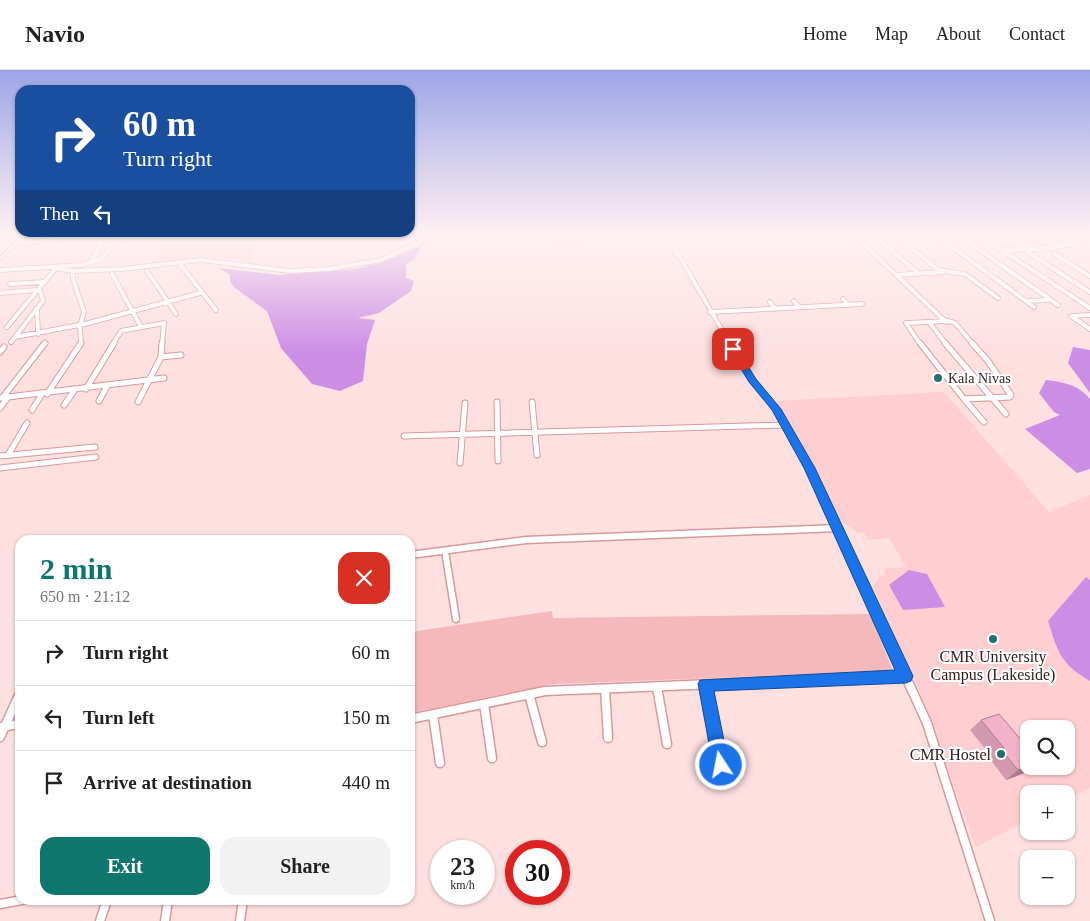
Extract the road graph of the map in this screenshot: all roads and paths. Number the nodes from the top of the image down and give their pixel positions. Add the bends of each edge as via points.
1 (52, 273) edge
2 (71, 273) edge
3 (148, 273) edge
4 (186, 273) edge
5 (689, 273) edge
6 (895, 273) edge
7 (934, 273) edge
8 (950, 273) edge
9 (987, 273) edge
10 (1012, 273) edge
11 (1036, 273) edge
12 (1060, 273) edge
13 (112, 274) dead end
14 (919, 274) joint
15 (897, 275) junction
16 (43, 282) junction
17 (10, 284) dead end
18 (38, 290) junction
19 (1090, 292) edge
20 (0, 293) edge
21 (200, 293) junction
22 (998, 298) dead end
23 (843, 299) dead end
24 (819, 300) dead end
25 (1051, 300) junction
26 (794, 301) dead end
27 (167, 302) junction
28 (770, 302) dead end
29 (1026, 302) junction
30 (862, 304) dead end
31 (848, 305) junction
32 (1058, 305) dead end
33 (824, 306) junction
34 (799, 307) junction
35 (1034, 307) dead end
36 (37, 308) junction
37 (775, 308) junction
38 (1090, 308) edge
39 (216, 310) dead end
40 (84, 312) junction
41 (133, 312) junction
42 (710, 312) junction
43 (176, 314) dead end
44 (1090, 315) edge
45 (94, 322) junction
46 (930, 322) junction
47 (946, 322) junction
48 (80, 326) junction
49 (141, 327) junction
50 (6, 328) dead end
51 (1090, 329) edge
52 (38, 334) junction
53 (15, 337) junction
54 (11, 342) dead end
55 (45, 343) dead end
56 (4, 347) dead end
57 (0, 352) edge
58 (181, 355) dead end
59 (160, 358) junction
60 (164, 378) dead end
61 (149, 380) junction
62 (107, 386) junction
63 (86, 389) junction
64 (74, 391) junction
65 (45, 394) junction
66 (4, 397) edge
67 (991, 398) junction
68 (964, 399) junction
69 (99, 401) dead end
70 (138, 402) dead end
71 (497, 402) dead end
72 (532, 402) dead end
73 (465, 404) dead end
74 (64, 405) dead end
75 (0, 408) edge
76 (32, 410) dead end
77 (1006, 414) dead end
78 (984, 422) dead end
79 (28, 423) dead end
80 (786, 425) junction
81 (535, 432) junction
82 (497, 434) junction
83 (462, 435) junction
84 (404, 436) dead end
85 (94, 447) dead end
86 (8, 455) junction
87 (537, 455) dead end
88 (0, 456) edge
89 (96, 457) dead end
90 (498, 461) dead end
91 (460, 462) dead end
92 (0, 468) edge
93 (838, 528) junction
94 (444, 551) junction
95 (415, 555) edge
96 (456, 619) dead end
97 (906, 676) junction
98 (705, 684) junction
99 (657, 686) junction
100 (604, 689) junction
101 (529, 694) junction
102 (15, 703) edge
103 (484, 704) junction
104 (433, 715) junction
105 (415, 718) edge
106 (3, 726) edge
107 (0, 737) edge
108 (608, 738) dead end
109 (542, 742) dead end
110 (667, 744) dead end
111 (492, 758) dead end
112 (440, 763) dead end
113 (721, 765) dead end
114 (15, 901) edge
115 (0, 904) edge
116 (105, 905) edge
117 (167, 905) edge
118 (242, 905) edge
119 (100, 921) edge
120 (165, 921) edge
121 (240, 921) edge
122 (990, 921) edge

1 - 16 street
2 - 40 street via 69,278 73,279
3 - 27 street
4 - 21 street
5 - 42 street
6 - 15 street
7 - 14 street
8 - 22 street via 965,274
9 - 29 street
10 - 25 street
11 - 38 street
12 - 19 street
13 - 41 street
14 - 15 street
15 - 47 street
16 - 17 street
16 - 18 street
18 - 20 street
18 - 36 street via 44,298
18 - 50 street
21 - 27 street
21 - 39 street
23 - 31 street
24 - 33 street
25 - 29 street
25 - 32 street
26 - 34 street
27 - 41 street
27 - 43 street
28 - 37 street
29 - 35 street
30 - 31 street
31 - 33 street
33 - 34 street
34 - 37 street
36 - 52 street
36 - 53 street
37 - 42 street
40 - 45 street
40 - 48 street
41 - 45 street
41 - 49 street
42 - 80 street via 752,380
44 - 51 street via 1071,316
45 - 48 street
46 - 47 street
46 - 67 street
46 - 68 street via 906,323
47 - 67 street via 955,323 988,361 1011,395 1008,398
48 - 52 street
48 - 65 street via 82,342
49 - 59 street via 164,323
49 - 63 street via 121,331
52 - 53 street
53 - 54 street
55 - 66 street
56 - 57 street
58 - 59 street
59 - 61 street
60 - 61 street
61 - 62 street
61 - 70 street
62 - 63 street
62 - 69 street
63 - 64 street
64 - 65 street
64 - 74 street
65 - 66 street
65 - 76 street
66 - 75 street
67 - 68 street
67 - 77 street
68 - 78 street
71 - 82 street
72 - 81 street
73 - 83 street
79 - 86 street
80 - 81 street
80 - 93 street
81 - 82 street
81 - 87 street
82 - 83 street
82 - 90 street
83 - 84 street
83 - 91 street
85 - 86 street
86 - 88 street
89 - 92 street
93 - 94 street via 526,540
93 - 97 street
94 - 95 street
94 - 96 street
97 - 98 street
97 - 122 street via 928,723
98 - 99 street
98 - 113 street
99 - 100 street
99 - 110 street
100 - 101 street
100 - 108 street
101 - 103 street
101 - 109 street
102 - 106 street
103 - 104 street
103 - 111 street
104 - 105 street
104 - 112 street
106 - 107 street
114 - 115 street
116 - 119 street
117 - 120 street
118 - 121 street

